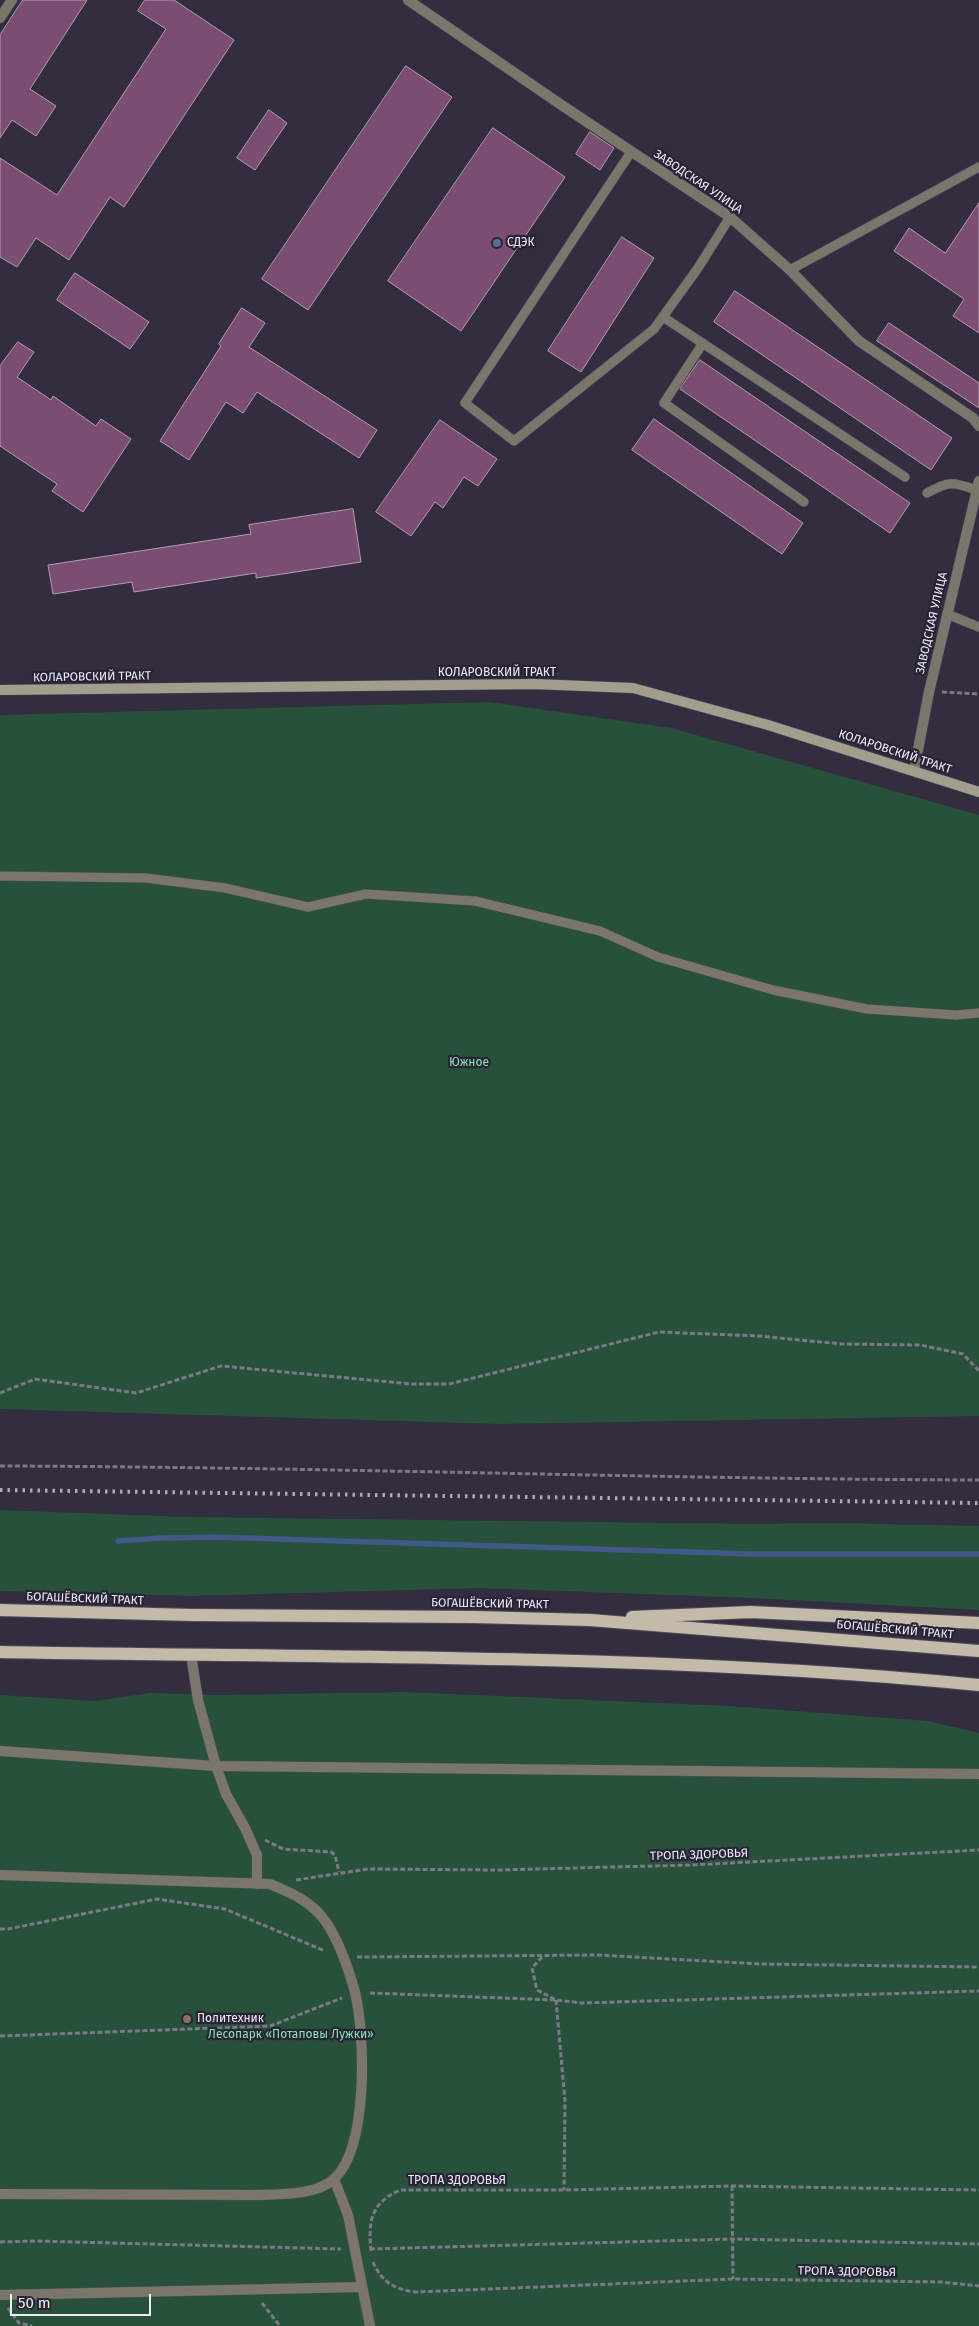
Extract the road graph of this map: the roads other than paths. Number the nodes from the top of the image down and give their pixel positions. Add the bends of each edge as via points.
1 (12, 0) edge
2 (408, 0) edge
3 (0, 18) edge
4 (631, 152) junction
5 (979, 167) edge
6 (730, 217) junction
7 (790, 270) junction
8 (663, 317) junction
9 (703, 343) junction
10 (979, 426) edge
11 (905, 477) dead end
12 (978, 485) edge
13 (927, 493) dead end
14 (804, 502) dead end
15 (947, 614) junction
16 (979, 627) edge
17 (0, 690) edge
18 (914, 771) junction
19 (979, 792) edge
20 (0, 876) edge
21 (979, 1013) edge
22 (0, 1610) edge
23 (590, 1620) junction
24 (979, 1623) edge
25 (979, 1651) edge
26 (0, 1652) edge
27 (190, 1656) junction
28 (979, 1685) edge
29 (0, 1752) edge
30 (216, 1766) junction
31 (979, 1774) edge
32 (0, 1875) edge
33 (257, 1884) junction
34 (334, 2179) junction
35 (0, 2194) edge
36 (362, 2287) junction
37 (2, 2299) edge
38 (370, 2326) edge

1 - 3 street
2 - 4 street, ЗАВОДСКАЯ УЛИЦА
4 - 6 street, ЗАВОДСКАЯ УЛИЦА
4 - 8 lane via 465,404 514,441 654,329
5 - 7 lane
6 - 7 street, ЗАВОДСКАЯ УЛИЦА
6 - 8 lane
7 - 10 street, ЗАВОДСКАЯ УЛИЦА via 859,341 973,418
8 - 9 lane
9 - 11 lane
9 - 14 lane via 664,403
12 - 13 lane via 953,482
12 - 15 street, ЗАВОДСКАЯ УЛИЦА
15 - 16 lane
15 - 18 street, ЗАВОДСКАЯ УЛИЦА
17 - 18 main road, КОЛАРОВСКИЙ ТРАКТ via 534,684 633,688 768,725
18 - 19 main road, КОЛАРОВСКИЙ ТРАКТ
20 - 21 lane via 146,878 225,888 308,907 366,894 475,901 600,931 658,957 774,990 866,1009 956,1015
22 - 23 main road, БОГАШЁВСКИЙ ТРАКТ
23 - 24 main road via 751,1612
23 - 25 main road, БОГАШЁВСКИЙ ТРАКТ
26 - 27 main road
27 - 28 main road via 505,1659 747,1668
27 - 30 street
29 - 30 street
30 - 31 street
30 - 33 street via 226,1794 257,1855
32 - 33 street
33 - 34 street via 270,1884 294,1893 325,1920 345,1958 355,1993 362,2038 361,2095 352,2148
34 - 35 street via 306,2191 254,2195
34 - 36 street via 348,2215
36 - 37 street
36 - 38 street

